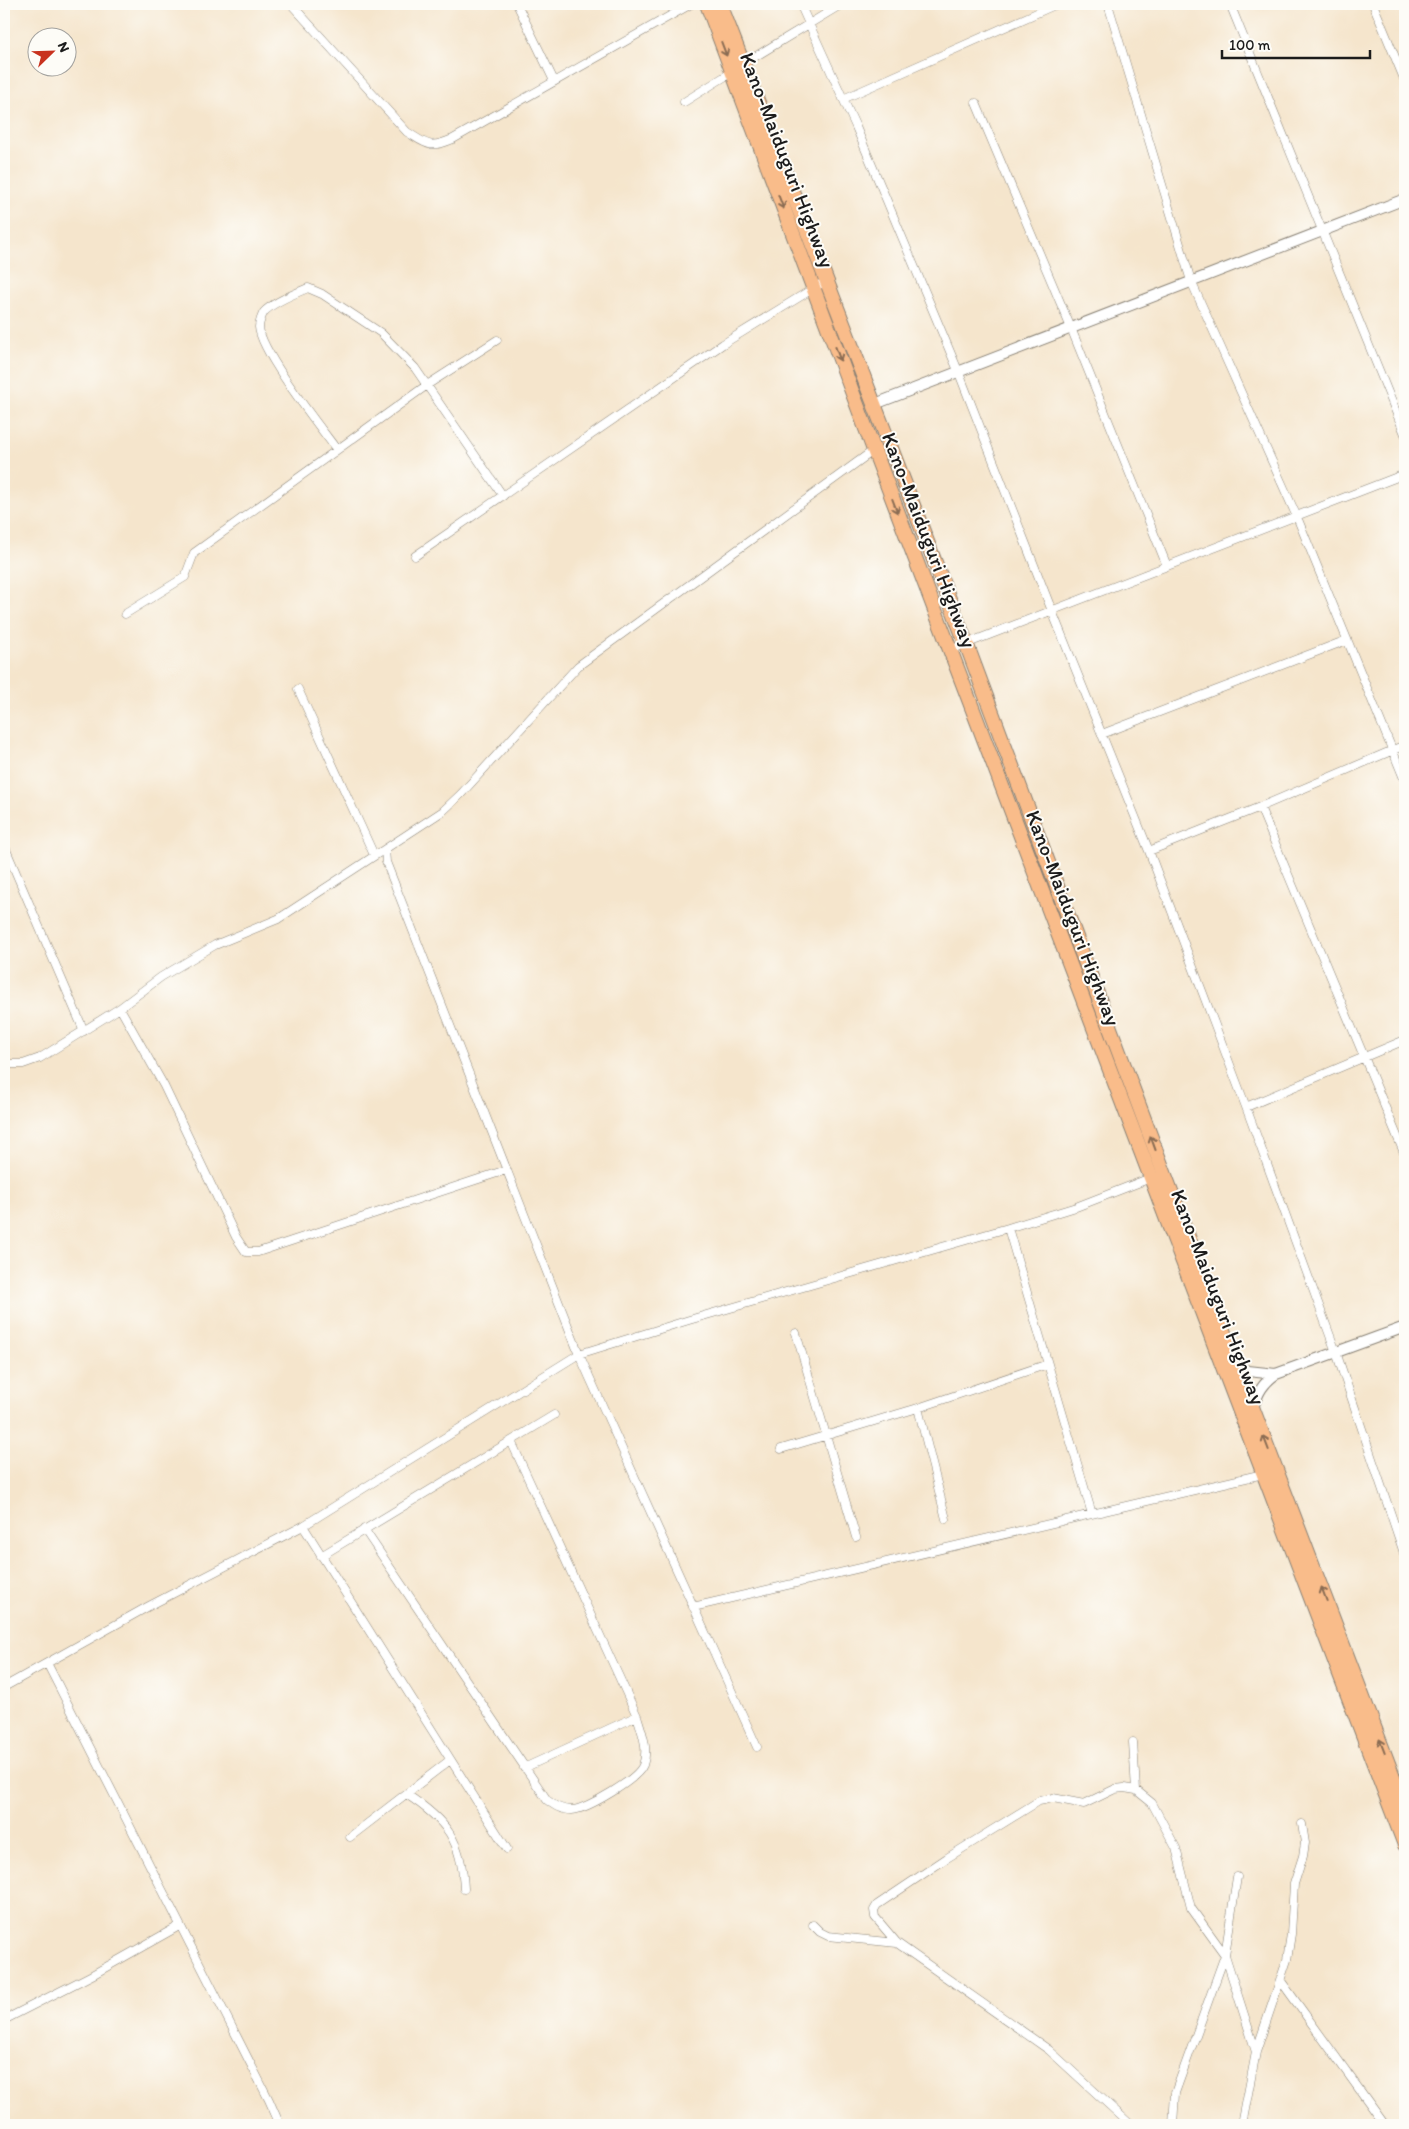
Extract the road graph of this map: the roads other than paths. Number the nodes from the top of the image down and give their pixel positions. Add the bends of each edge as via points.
1 (292, 4) edge
2 (517, 4) edge
3 (691, 4) edge
4 (707, 4) edge
5 (720, 4) edge
6 (800, 4) edge
7 (842, 4) edge
8 (1057, 4) edge
9 (1108, 4) edge
10 (1230, 4) edge
11 (1373, 4) edge
12 (808, 24) junction
13 (738, 68) junction
14 (554, 81) junction
15 (1405, 82) edge
16 (843, 99) junction
17 (684, 102) dead end
18 (976, 103) dead end
19 (1405, 199) edge
20 (1322, 230) junction
21 (827, 280) junction
22 (1191, 281) junction
23 (813, 287) junction
24 (1071, 328) junction
25 (497, 340) dead end
26 (959, 373) junction
27 (428, 386) junction
28 (875, 404) junction
29 (1405, 434) edge
30 (337, 450) junction
31 (874, 450) junction
32 (1405, 474) edge
33 (503, 496) junction
34 (1297, 517) junction
35 (415, 556) dead end
36 (1167, 566) junction
37 (1052, 611) junction
38 (125, 614) dead end
39 (1347, 640) junction
40 (966, 643) junction
41 (950, 650) junction
42 (298, 689) dead end
43 (1102, 734) junction
44 (1405, 745) edge
45 (1393, 750) junction
46 (1405, 781) edge
47 (1260, 807) junction
48 (4, 845) edge
49 (385, 849) junction
50 (1149, 851) junction
51 (374, 855) junction
52 (120, 1008) junction
53 (84, 1031) junction
54 (1405, 1040) edge
55 (1364, 1057) junction
56 (4, 1064) edge
57 (1246, 1107) junction
58 (1405, 1155) edge
59 (506, 1170) junction
60 (1158, 1175) junction
61 (1008, 1228) junction
62 (1405, 1327) edge
63 (796, 1333) dead end
64 (1336, 1352) junction
65 (579, 1354) junction
66 (1048, 1364) junction
67 (1236, 1365) junction
68 (1276, 1374) junction
69 (918, 1408) junction
70 (1253, 1408) junction
71 (554, 1415) dead end
72 (826, 1436) junction
73 (510, 1441) junction
74 (781, 1449) dead end
75 (1264, 1474) junction
76 (1092, 1514) junction
77 (946, 1519) dead end
78 (303, 1526) junction
79 (364, 1529) junction
80 (856, 1537) dead end
81 (321, 1556) junction
82 (1405, 1556) edge
83 (693, 1607) junction
84 (47, 1663) junction
85 (4, 1687) edge
86 (637, 1716) junction
87 (1133, 1742) dead end
88 (757, 1746) dead end
89 (450, 1760) junction
90 (524, 1768) junction
91 (1136, 1790) junction
92 (406, 1794) junction
93 (1405, 1808) edge
94 (1302, 1824) dead end
95 (350, 1837) dead end
96 (1405, 1846) edge
97 (507, 1849) dead end
98 (1236, 1877) dead end
99 (464, 1889) dead end
100 (813, 1925) dead end
101 (179, 1926) junction
102 (897, 1943) junction
103 (1225, 1955) junction
104 (1281, 1981) junction
105 (4, 2020) edge
106 (1256, 2052) junction
107 (280, 2125) edge
108 (1131, 2125) edge
109 (1173, 2125) edge
110 (1242, 2125) edge
111 (1386, 2125) edge

1 - 14 street via 407,132 425,144 437,146 453,139
2 - 14 street
3 - 14 street
4 -> 13 highway, Kano-Maiduguri Highway
5 - 13 highway, Kano-Maiduguri Highway
6 - 12 street
7 - 12 street
8 - 16 street
9 - 22 street
10 - 20 street
11 - 15 street
12 - 13 street
12 - 16 street
13 - 17 street
13 - 21 highway, Kano-Maiduguri Highway
13 -> 23 highway, Kano-Maiduguri Highway
16 - 26 street
18 - 24 street
19 - 20 street
20 - 22 street
20 - 29 street
21 - 23 street
21 - 28 highway, Kano-Maiduguri Highway
22 - 24 street
22 - 34 street
23 -> 31 highway, Kano-Maiduguri Highway
23 - 33 street via 723,344
24 - 26 street
24 - 36 street
25 - 27 street
26 - 28 street
26 - 37 street
27 - 30 street
27 - 30 street via 381,333 322,294 308,288 264,312 259,326 264,343
27 - 33 street
28 - 40 highway, Kano-Maiduguri Highway
30 - 38 street via 194,554 185,577
31 -> 41 highway, Kano-Maiduguri Highway
31 - 49 street via 578,666 444,811
32 - 34 street
33 - 35 street
34 - 36 street
34 - 39 street
36 - 37 street
37 - 40 street
37 - 43 street
39 - 43 street
39 - 45 street
40 - 41 street
60 -> 40 highway, Kano-Maiduguri Highway
41 - 60 highway, Kano-Maiduguri Highway
42 - 51 street
43 - 50 street
44 - 45 street
45 - 46 street
45 - 47 street
47 - 50 street
47 - 55 street
48 - 53 street
49 - 51 street
49 - 59 street via 386,862
50 - 57 street
51 - 52 street via 278,919 215,945 161,977
52 - 53 street
52 - 59 street via 164,1086 246,1252 258,1252
53 - 56 street via 40,1058 24,1064
54 - 55 street
55 - 57 street
55 - 58 street
57 - 64 street
59 - 65 street
60 - 61 street via 1076,1207
60 - 67 highway, Kano-Maiduguri Highway
60 - 75 highway, Kano-Maiduguri Highway
61 - 65 street
61 - 66 street
62 - 64 street
63 - 72 street
64 - 68 street
64 - 82 street
65 - 78 street
65 - 83 street
66 - 69 street
66 - 76 street
67 - 68 street via 1248,1371
67 - 70 highway, Kano-Maiduguri Highway
68 - 70 street via 1265,1382
69 - 72 street
69 - 77 street
93 -> 70 highway, Kano-Maiduguri Highway
71 - 73 street
72 - 74 street
72 - 80 street
73 - 79 street
73 - 86 street
75 - 76 street
75 - 96 highway, Kano-Maiduguri Highway
76 - 83 street
78 - 81 street
78 - 84 street
79 - 81 street
79 - 90 street
81 - 89 street
83 - 88 street
84 - 85 street
84 - 101 street
86 - 90 street
86 - 90 street via 646,1754 643,1768 631,1780 590,1804 573,1810 560,1809 547,1800
87 - 91 street
89 - 92 street
89 - 97 street
91 - 102 street via 1119,1788 1084,1804 1045,1798 946,1858 874,1910 875,1918
91 - 103 street via 1152,1804 1176,1848 1190,1908
92 - 95 street
92 - 99 street via 430,1810 448,1832 463,1868
94 - 104 street via 1305,1843 1294,1884 1291,1934
98 - 103 street
100 - 102 street via 828,1936
101 - 105 street
101 - 107 street
102 - 108 street via 1049,2050
103 - 106 street
103 - 109 street via 1175,2093
104 - 106 street
104 - 111 street
106 - 110 street

